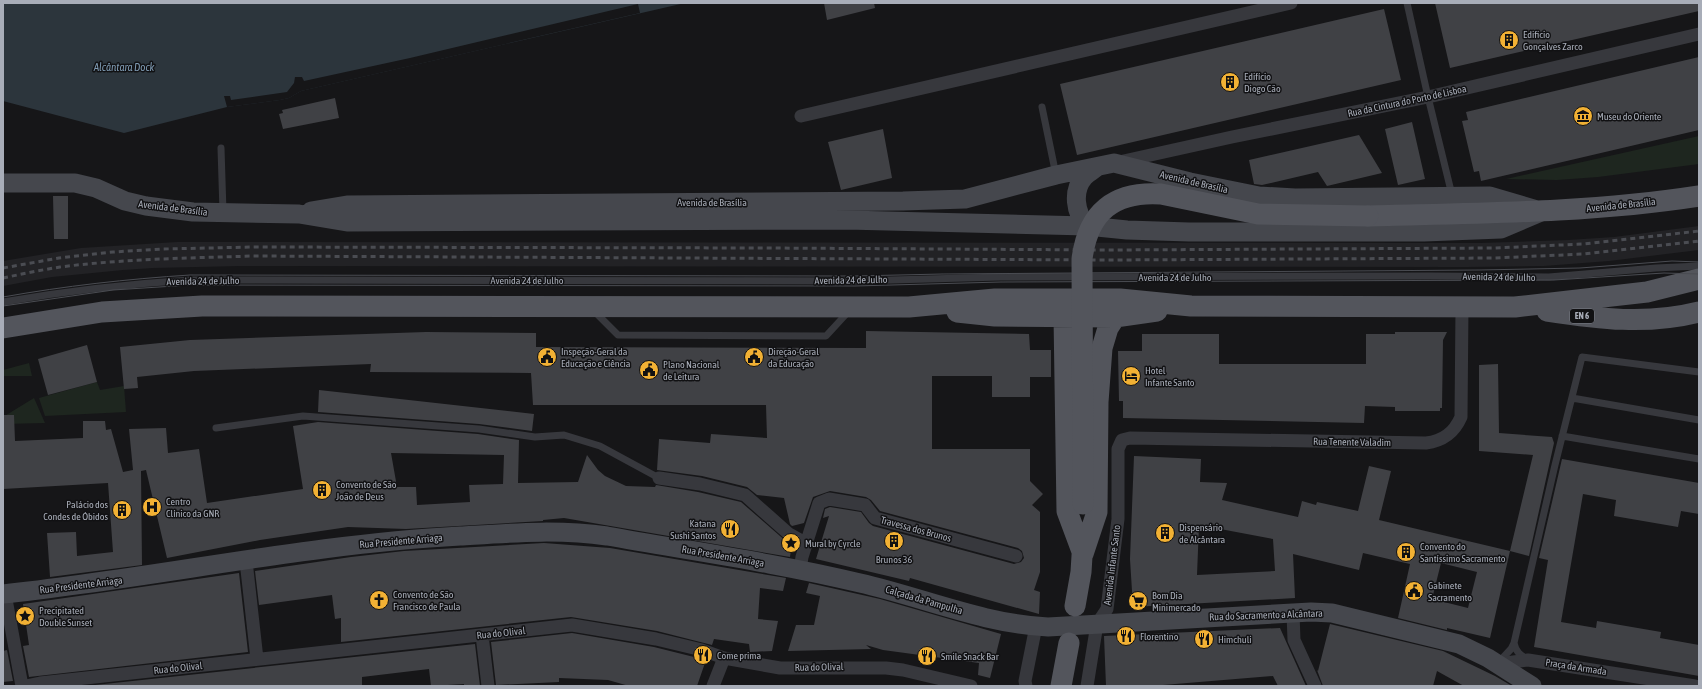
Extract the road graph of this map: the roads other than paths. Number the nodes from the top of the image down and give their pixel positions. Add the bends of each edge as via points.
1 (1291, 3) edge
2 (1407, 3) edge
3 (1699, 34) edge
4 (1428, 97) junction
5 (1042, 107) dead end
6 (802, 116) dead end
7 (221, 148) dead end
8 (1105, 165) junction
9 (1056, 175) junction
10 (3, 183) edge
11 (1452, 196) junction
12 (1699, 196) edge
13 (847, 201) junction
14 (223, 212) junction
15 (576, 212) junction
16 (1543, 212) junction
17 (847, 220) junction
18 (1087, 226) junction
19 (1699, 266) edge
20 (1699, 279) edge
21 (3, 302) edge
22 (588, 306) junction
23 (1462, 306) junction
24 (1515, 306) junction
25 (853, 307) junction
26 (909, 307) junction
27 (1118, 308) junction
28 (1699, 312) edge
29 (1064, 316) junction
30 (1650, 319) junction
31 (1699, 320) edge
32 (3, 328) edge
33 (1699, 372) edge
34 (1572, 398) junction
35 (1699, 420) edge
36 (216, 428) dead end
37 (1562, 436) junction
38 (1122, 440) joint
39 (1699, 459) edge
40 (659, 478) joint
41 (807, 544) junction
42 (1083, 554) junction
43 (1016, 556) dead end
44 (246, 561) junction
45 (800, 570) junction
46 (4, 594) edge
47 (1075, 606) dead end
48 (1293, 613) junction
49 (1097, 624) junction
50 (1042, 626) junction
51 (482, 635) junction
52 (1514, 643) junction
53 (1069, 644) dead end
54 (724, 658) junction
55 (257, 659) junction
56 (1528, 660) junction
57 (1498, 664) junction
58 (1024, 684) edge
59 (22, 686) edge
60 (26, 686) edge
61 (488, 686) edge
62 (713, 686) edge
63 (971, 686) edge
64 (1061, 686) edge
65 (1086, 686) edge
66 (1315, 686) edge
67 (1532, 686) edge
68 (1695, 686) edge

1 - 6 street
2 - 4 lane
3 - 4 street, Rua da Cintura do Porto de Lisboa
4 - 8 street, Rua da Cintura do Porto de Lisboa
4 - 11 lane
5 - 9 lane
7 - 14 lane
8 - 9 street, Avenida de Brasília
8 - 11 street, Avenida de Brasília via 1259,196
8 - 18 street via 1084,177 1076,196 1077,211
9 - 13 street, Avenida de Brasília via 965,199
10 - 14 street, Avenida de Brasília via 75,183 146,206 193,212
11 - 16 street, Avenida de Brasília via 1490,196
12 - 16 main road, Avenida de Brasília
13 - 15 street, Avenida de Brasília
13 - 17 street
14 - 15 street, Avenida de Brasília via 299,214 346,205 418,212
15 - 17 street, Avenida de Brasília
16 - 18 street, Avenida de Brasília via 1500,229 1424,232 1189,232
16 - 42 main road, bridge via 1368,216 1258,214 1161,194 1144,193 1126,196 1114,202 1099,215 1088,232 1082,259
17 - 18 street, Avenida de Brasília
19 - 21 lane, Avenida 24 de Julho via 1549,277 1001,277 855,281 190,280 51,293
20 - 24 main road via 1647,292
22 - 25 main road
22 - 25 lane via 618,335 819,336 826,336
22 - 32 main road via 172,307 95,313
23 - 24 main road
23 - 27 main road
23 - 38 street, Rua Tenente Valadim via 1461,417 1451,433 1443,439 1426,443 1130,438
24 - 30 main road, EN 6 via 1601,319
25 - 26 main road
26 - 27 main road via 995,300
26 - 29 main road via 995,316
27 - 29 main road
27 - 42 main road via 1102,348 1098,402 1097,512
28 - 30 main road, EN 6
29 - 42 main road via 1067,511
30 - 31 street
33 - 34 lane via 1582,357
34 - 35 lane
34 - 37 lane
36 - 40 lane via 303,416 479,428 535,437 564,435 600,446
37 - 39 lane
37 - 52 lane
38 - 49 street, Avenida Infante Santo via 1118,449 1118,519 1107,609
40 - 41 street via 700,484 745,496 789,534
41 - 43 street, Travessa dos Brunos via 819,502 829,499 865,505 875,518
41 - 45 street, Travessa dos Brunos
42 - 47 main road
44 - 45 street, Rua Presidente Arriaga via 370,542 554,531 607,536
44 - 46 street, Rua Presidente Arriaga
44 - 55 street
45 - 50 street, Calçada da Pampulha via 885,589 998,621
46 - 59 street
48 - 49 street, Rua do Sacramento a Alcântara
48 - 57 street, Rua do Sacramento a Alcântara via 1322,612 1360,619 1459,644
48 - 66 street via 1294,640
49 - 50 street, Calçada da Pampulha
49 - 65 street, Avenida Infante Santo
50 - 58 street
51 - 54 street, Rua do Olival via 572,625 656,639
51 - 55 street, Rua do Olival
51 - 61 street
52 - 56 lane via 1520,655
52 - 57 lane
53 - 64 main road
54 - 62 street
54 - 63 street, Rua do Olival via 780,668 886,668
55 - 60 street, Rua do Olival
56 - 57 street, Praça da Armada
56 - 68 street, Praça da Armada
57 - 67 street

